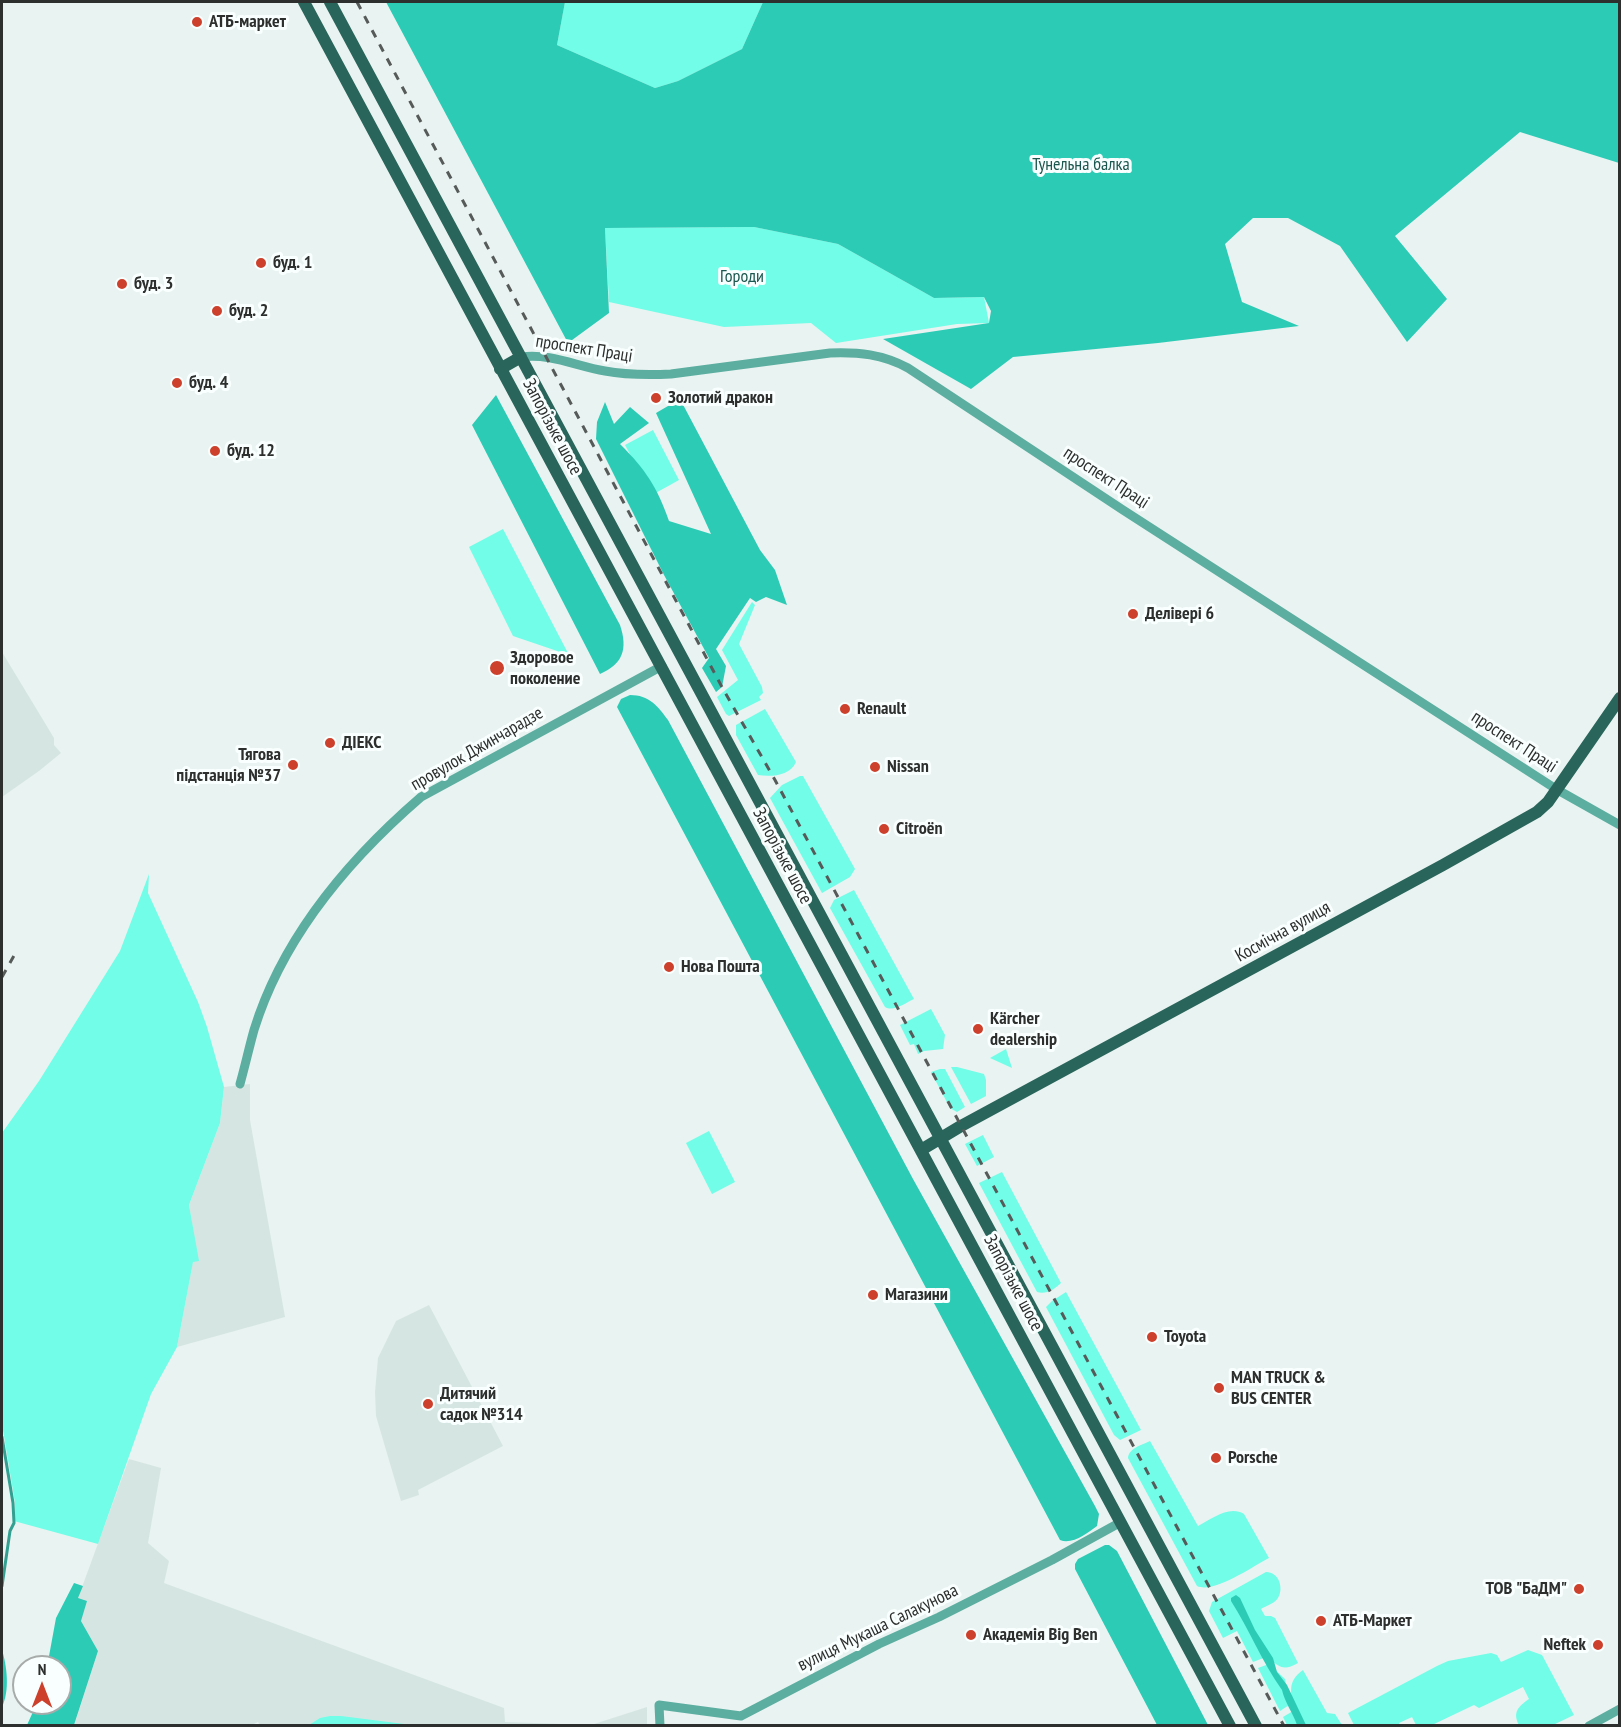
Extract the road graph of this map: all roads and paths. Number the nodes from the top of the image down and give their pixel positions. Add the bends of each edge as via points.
1 (304, 2) edge
2 (330, 2) edge
3 (521, 357) junction
4 (500, 369) junction
5 (682, 656) junction
6 (662, 666) junction
7 (1620, 698) edge
8 (1556, 789) junction
9 (1620, 825) edge
10 (240, 1084) dead end
11 (942, 1138) junction
12 (921, 1150) junction
13 (1121, 1522) junction
14 (1620, 1709) edge
15 (660, 1725) edge
16 (1230, 1725) edge
17 (1256, 1725) edge
18 (1589, 1725) edge

1 - 4 main road, Запорізьке шосе
2 - 3 main road, Запорізьке шосе
3 - 4 main road
3 - 5 main road, Запорізьке шосе
3 - 8 street, проспект Праці via 545,356 609,372 649,375 855,352 886,357
4 - 6 main road, Запорізьке шосе
5 - 6 main road
5 - 11 main road, Запорізьке шосе
6 - 10 street, провулок Джинчарадзе via 421,797 376,838 331,887 293,944 269,991
6 - 12 main road, Запорізьке шосе
7 - 8 main road, Космічна вулиця
8 - 9 street, проспект Праці
8 - 11 main road, Космічна вулиця via 1526,819
11 - 12 main road, Космічна вулиця
11 - 17 main road, Запорізьке шосе
12 - 13 main road, Запорізьке шосе
13 - 15 street, вулиця Мукаша Салакунова via 741,1716 659,1705
13 - 16 main road, Запорізьке шосе
14 - 18 street

